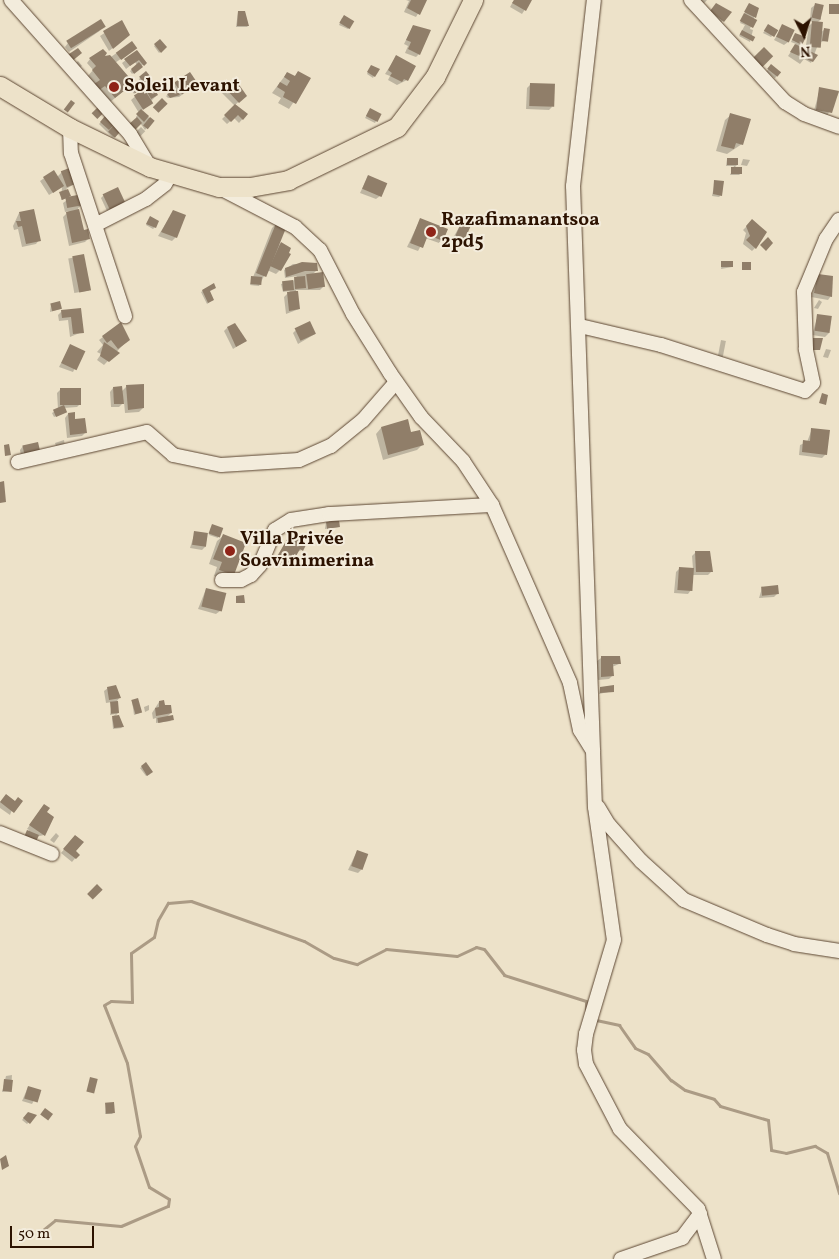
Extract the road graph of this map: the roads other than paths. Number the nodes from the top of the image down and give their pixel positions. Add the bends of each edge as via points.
1 (11, 0) edge
2 (473, 0) edge
3 (594, 0) edge
4 (691, 0) edge
5 (2, 86) edge
6 (839, 127) edge
7 (70, 128) junction
8 (150, 167) junction
9 (171, 174) junction
10 (219, 187) junction
11 (839, 220) edge
12 (95, 225) junction
13 (125, 316) dead end
14 (580, 326) junction
15 (396, 382) junction
16 (18, 462) dead end
17 (492, 505) junction
18 (222, 580) dead end
19 (593, 751) junction
20 (595, 802) junction
21 (0, 833) edge
22 (52, 854) dead end
23 (839, 951) edge
24 (700, 1214) junction
25 (621, 1259) edge
26 (714, 1259) edge

1 - 8 street via 130,134
2 - 10 main road via 435,77 396,127 288,180 250,187
3 - 14 street via 573,186
4 - 6 street via 785,102 804,114
5 - 7 main road
7 - 8 main road
7 - 12 street via 71,153
8 - 9 main road
9 - 10 main road
9 - 12 street via 165,184 146,200
10 - 15 street via 295,227 320,250 353,314
11 - 14 street via 826,239 804,292 806,349 813,383 805,391 661,345
12 - 13 street
14 - 19 street
15 - 16 street via 363,420 332,446 299,460 221,465 174,455 147,432
15 - 17 street via 421,417 463,461
17 - 18 street via 329,514 292,520 275,530 260,565 251,574 241,580
17 - 19 street via 570,683 580,730
19 - 20 street
20 - 23 street via 609,825 641,861 684,900 794,944
20 - 24 street via 614,940 586,1034 586,1064 620,1129 682,1190
21 - 22 street
24 - 25 street via 682,1238
24 - 26 street

